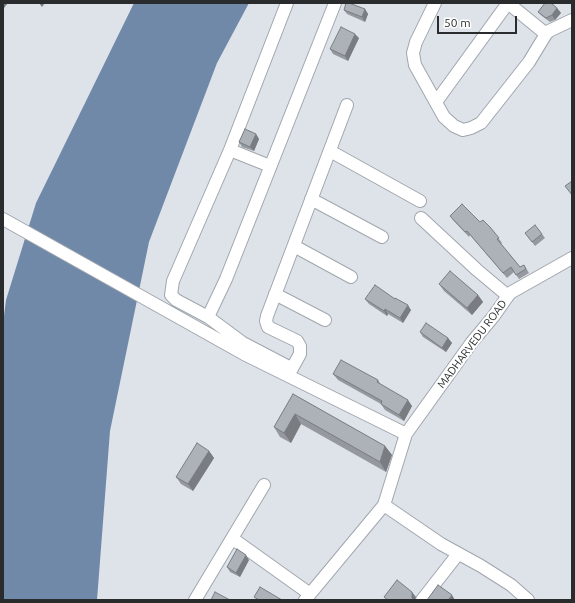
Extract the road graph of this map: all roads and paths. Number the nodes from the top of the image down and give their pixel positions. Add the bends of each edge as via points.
1 (287, 3) edge
2 (335, 3) edge
3 (435, 3) edge
4 (508, 3) edge
5 (572, 20) edge
6 (546, 34) junction
7 (436, 102) junction
8 (347, 105) dead end
9 (230, 150) junction
10 (330, 151) junction
11 (270, 166) junction
12 (311, 200) junction
13 (420, 201) dead end
14 (421, 218) dead end
15 (4, 219) edge
16 (382, 236) dead end
17 (294, 246) junction
18 (572, 258) edge
19 (351, 277) dead end
20 (275, 294) junction
21 (508, 296) junction
22 (208, 318) junction
23 (325, 320) dead end
24 (289, 374) junction
25 (406, 434) junction
26 (264, 485) dead end
27 (384, 504) junction
28 (233, 539) junction
29 (458, 554) junction
30 (307, 597) edge
31 (195, 600) edge
32 (422, 600) edge
33 (528, 600) edge

1 - 9 street
2 - 11 street
3 - 7 street via 413,53 415,64
4 - 6 street
4 - 7 street
5 - 6 street
6 - 7 street via 529,62 481,123 463,130 454,126 444,117
8 - 10 street
9 - 11 street
9 - 22 street via 173,281 172,295 176,300
10 - 12 street
10 - 13 street
11 - 22 street
12 - 16 street
12 - 17 street
14 - 21 street
15 - 24 street via 244,354
17 - 19 street
17 - 20 street
18 - 21 street, MADHARVEDU ROAD
20 - 23 street
20 - 24 street via 267,316 267,325 272,330 297,341 300,346 300,354
21 - 25 street, MADHARVEDU ROAD
22 - 24 street via 243,343 289,367
24 - 25 street
25 - 27 street, MADHARVEDU ROAD
26 - 28 street
27 - 29 street
27 - 30 street
28 - 30 street
28 - 31 street
29 - 32 street
29 - 33 street via 511,585

